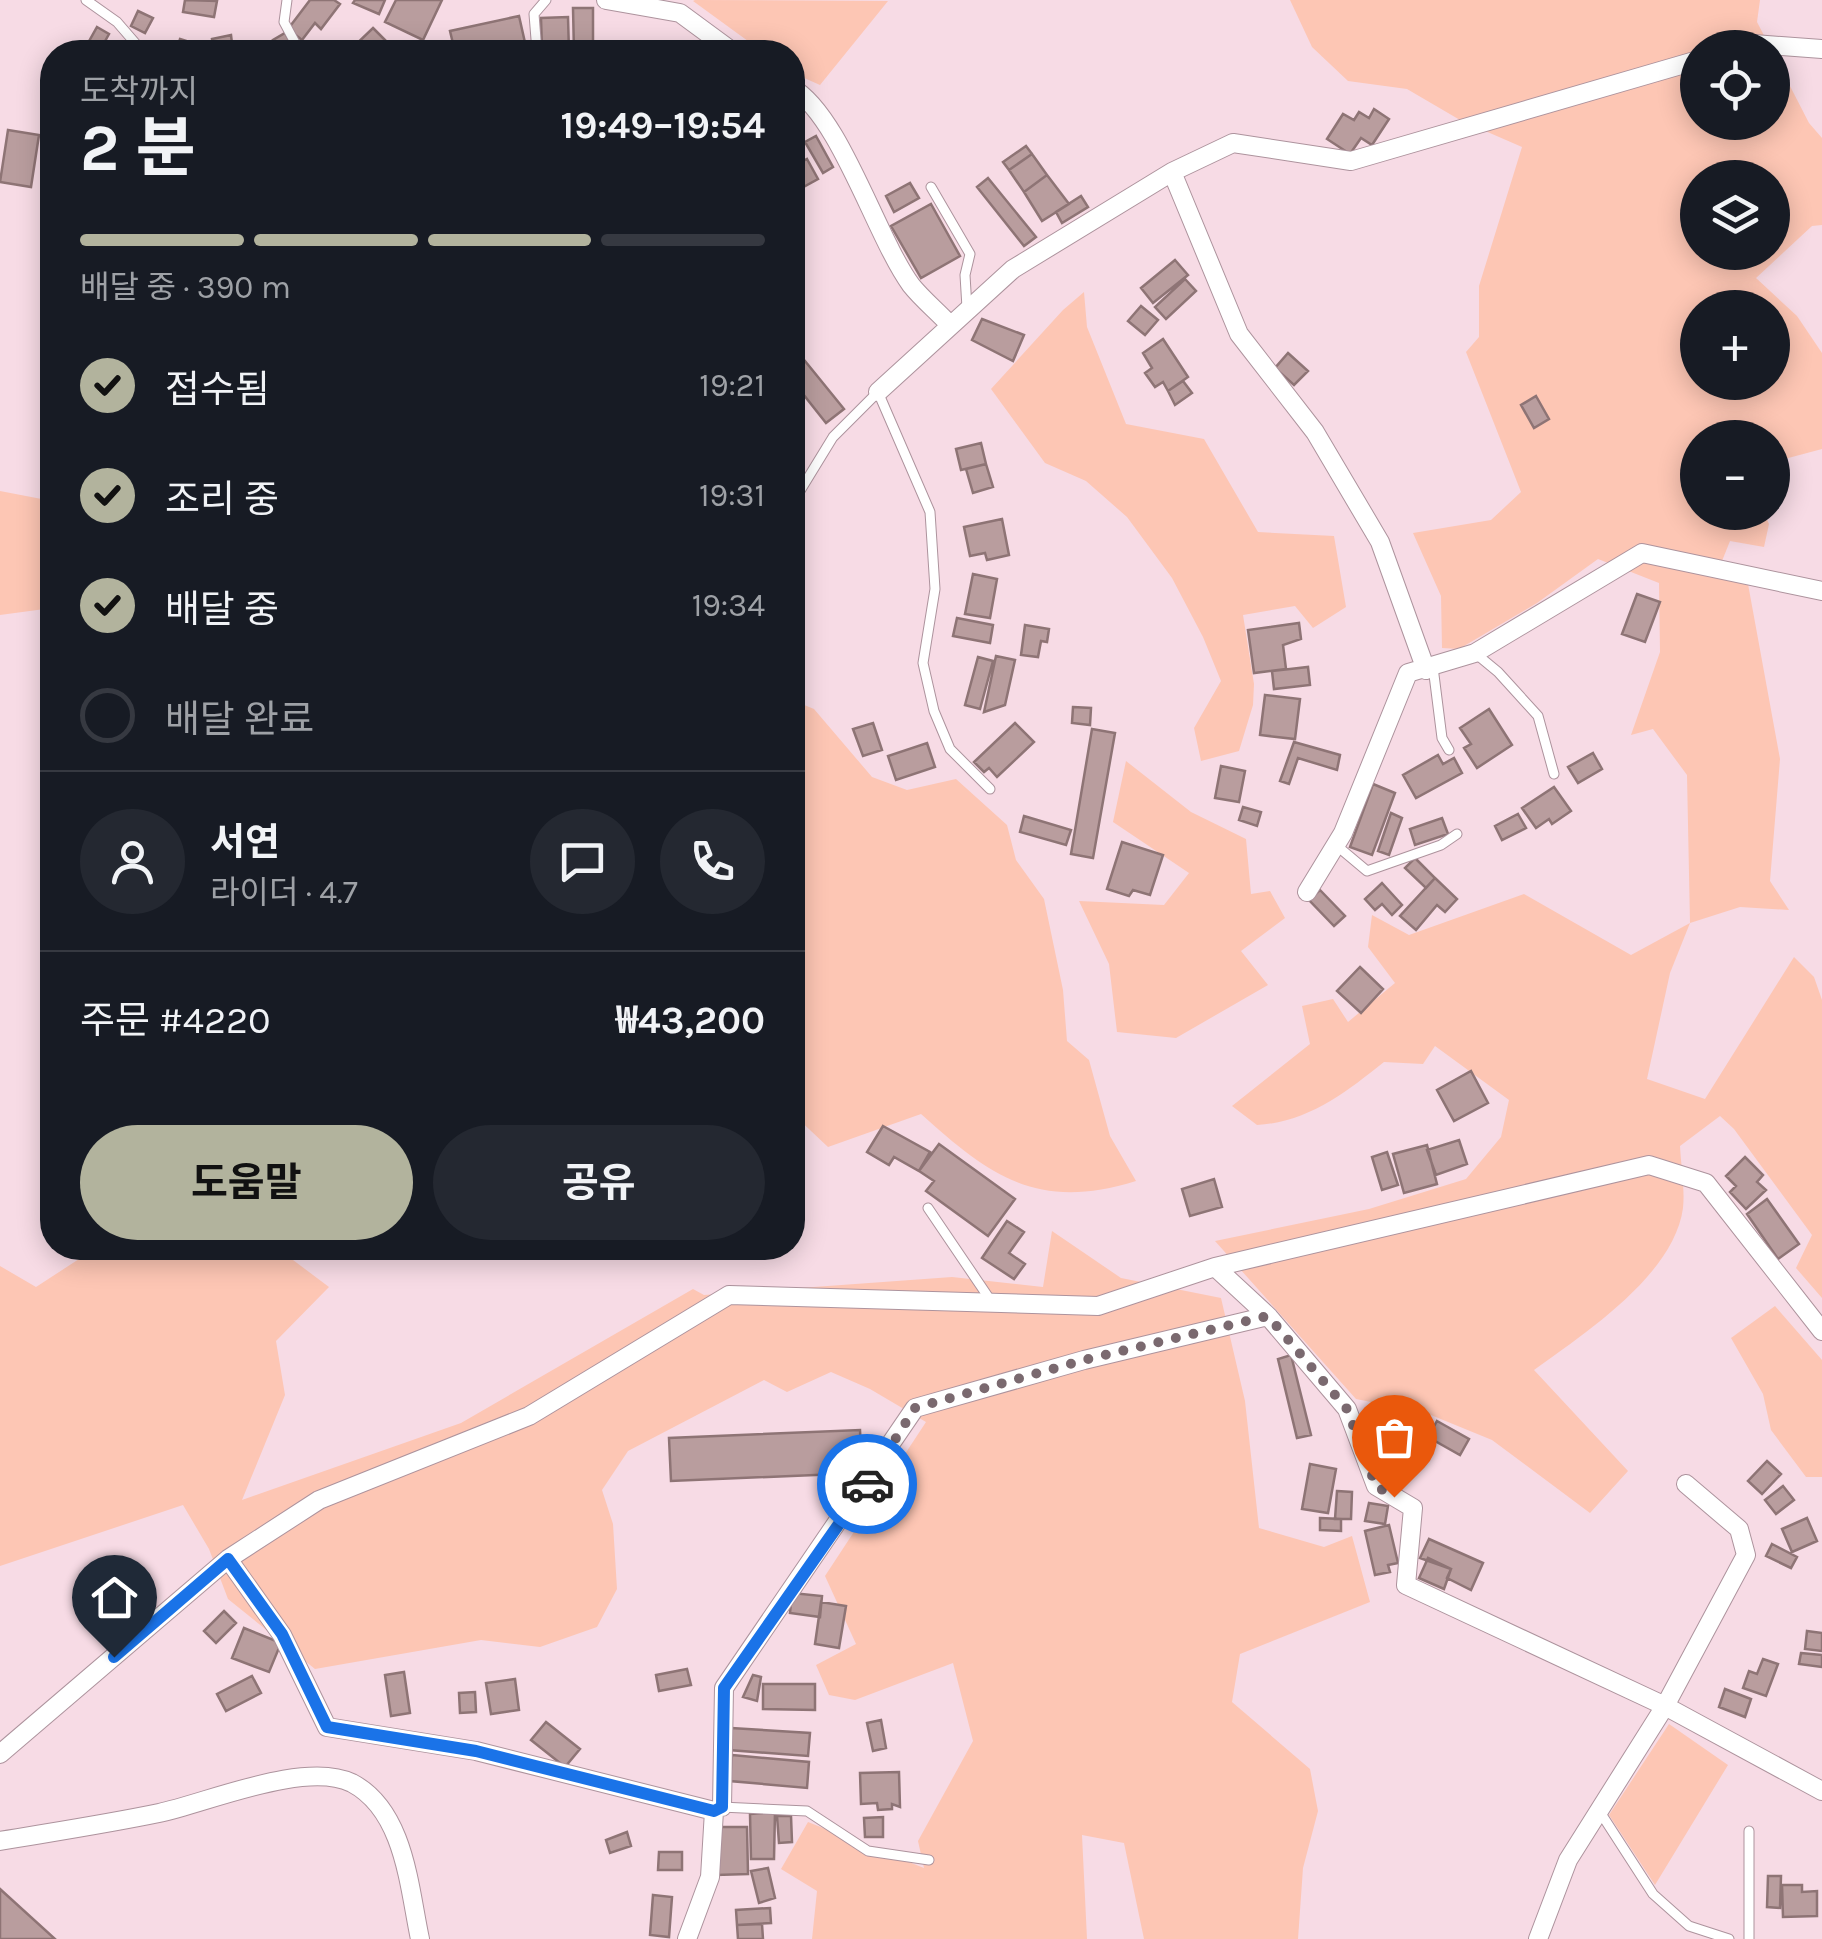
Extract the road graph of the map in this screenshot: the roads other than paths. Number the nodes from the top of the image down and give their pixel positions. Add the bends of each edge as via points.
1 (86, 0) edge
2 (287, 0) edge
3 (546, 0) edge
4 (606, 0) edge
5 (677, 7) edge
6 (133, 40) edge
7 (294, 40) edge
8 (536, 40) edge
9 (719, 40) edge
10 (1790, 46) edge
11 (1822, 48) edge
12 (1680, 65) edge
13 (805, 96) edge
14 (1172, 172) junction
15 (931, 187) dead end
16 (967, 311) junction
17 (949, 324) junction
18 (878, 392) junction
19 (805, 483) edge
20 (1822, 592) edge
21 (1475, 653) junction
22 (1430, 669) junction
23 (1449, 750) dead end
24 (1554, 774) dead end
25 (990, 788) dead end
26 (1457, 834) dead end
27 (1336, 845) junction
28 (1307, 892) dead end
29 (928, 1208) dead end
30 (1215, 1267) junction
31 (993, 1303) junction
32 (1268, 1316) junction
33 (1822, 1330) edge
34 (1686, 1484) dead end
35 (228, 1559) junction
36 (1665, 1706) junction
37 (0, 1754) edge
38 (1822, 1791) edge
39 (1598, 1808) junction
40 (718, 1809) junction
41 (1750, 1831) dead end
42 (0, 1841) edge
43 (929, 1860) dead end
44 (420, 1939) edge
45 (687, 1939) edge
46 (1538, 1939) edge
47 (1728, 1939) edge
48 (1749, 1939) edge

1 - 6 lane
2 - 7 lane via 284,22
3 - 8 lane via 534,14
4 - 5 street
5 - 9 street
10 - 11 street
12 - 14 street via 1351,161 1233,144
13 - 17 street via 911,284
14 - 16 street via 1013,269
14 - 22 street via 1239,334 1315,432 1380,542
15 - 16 lane via 970,254
16 - 17 street
17 - 18 street
18 - 19 lane via 833,437
18 - 25 lane via 930,512 935,589 924,663 934,712 950,749
20 - 21 street via 1642,553
21 - 22 street
21 - 24 lane via 1538,716
22 - 23 lane
22 - 27 street via 1408,673
26 - 27 lane via 1367,872
27 - 28 street
29 - 31 lane
30 - 31 street via 1098,1306
30 - 32 street
30 - 33 street via 1649,1165 1706,1183
31 - 35 street via 730,1295 530,1416 319,1500
32 - 36 street via 1347,1409 1376,1486 1413,1508 1406,1585
32 - 40 street via 915,1408 724,1688
34 - 36 street via 1739,1530 1746,1556
35 - 37 street
35 - 40 street via 282,1634 327,1727 476,1751
36 - 38 street
36 - 39 street
39 - 46 street via 1568,1860
39 - 47 lane via 1653,1894 1689,1926
40 - 43 lane via 807,1810 868,1851
40 - 45 street via 710,1877
41 - 48 lane
42 - 44 street via 324,1775 353,1784 378,1806 404,1854

